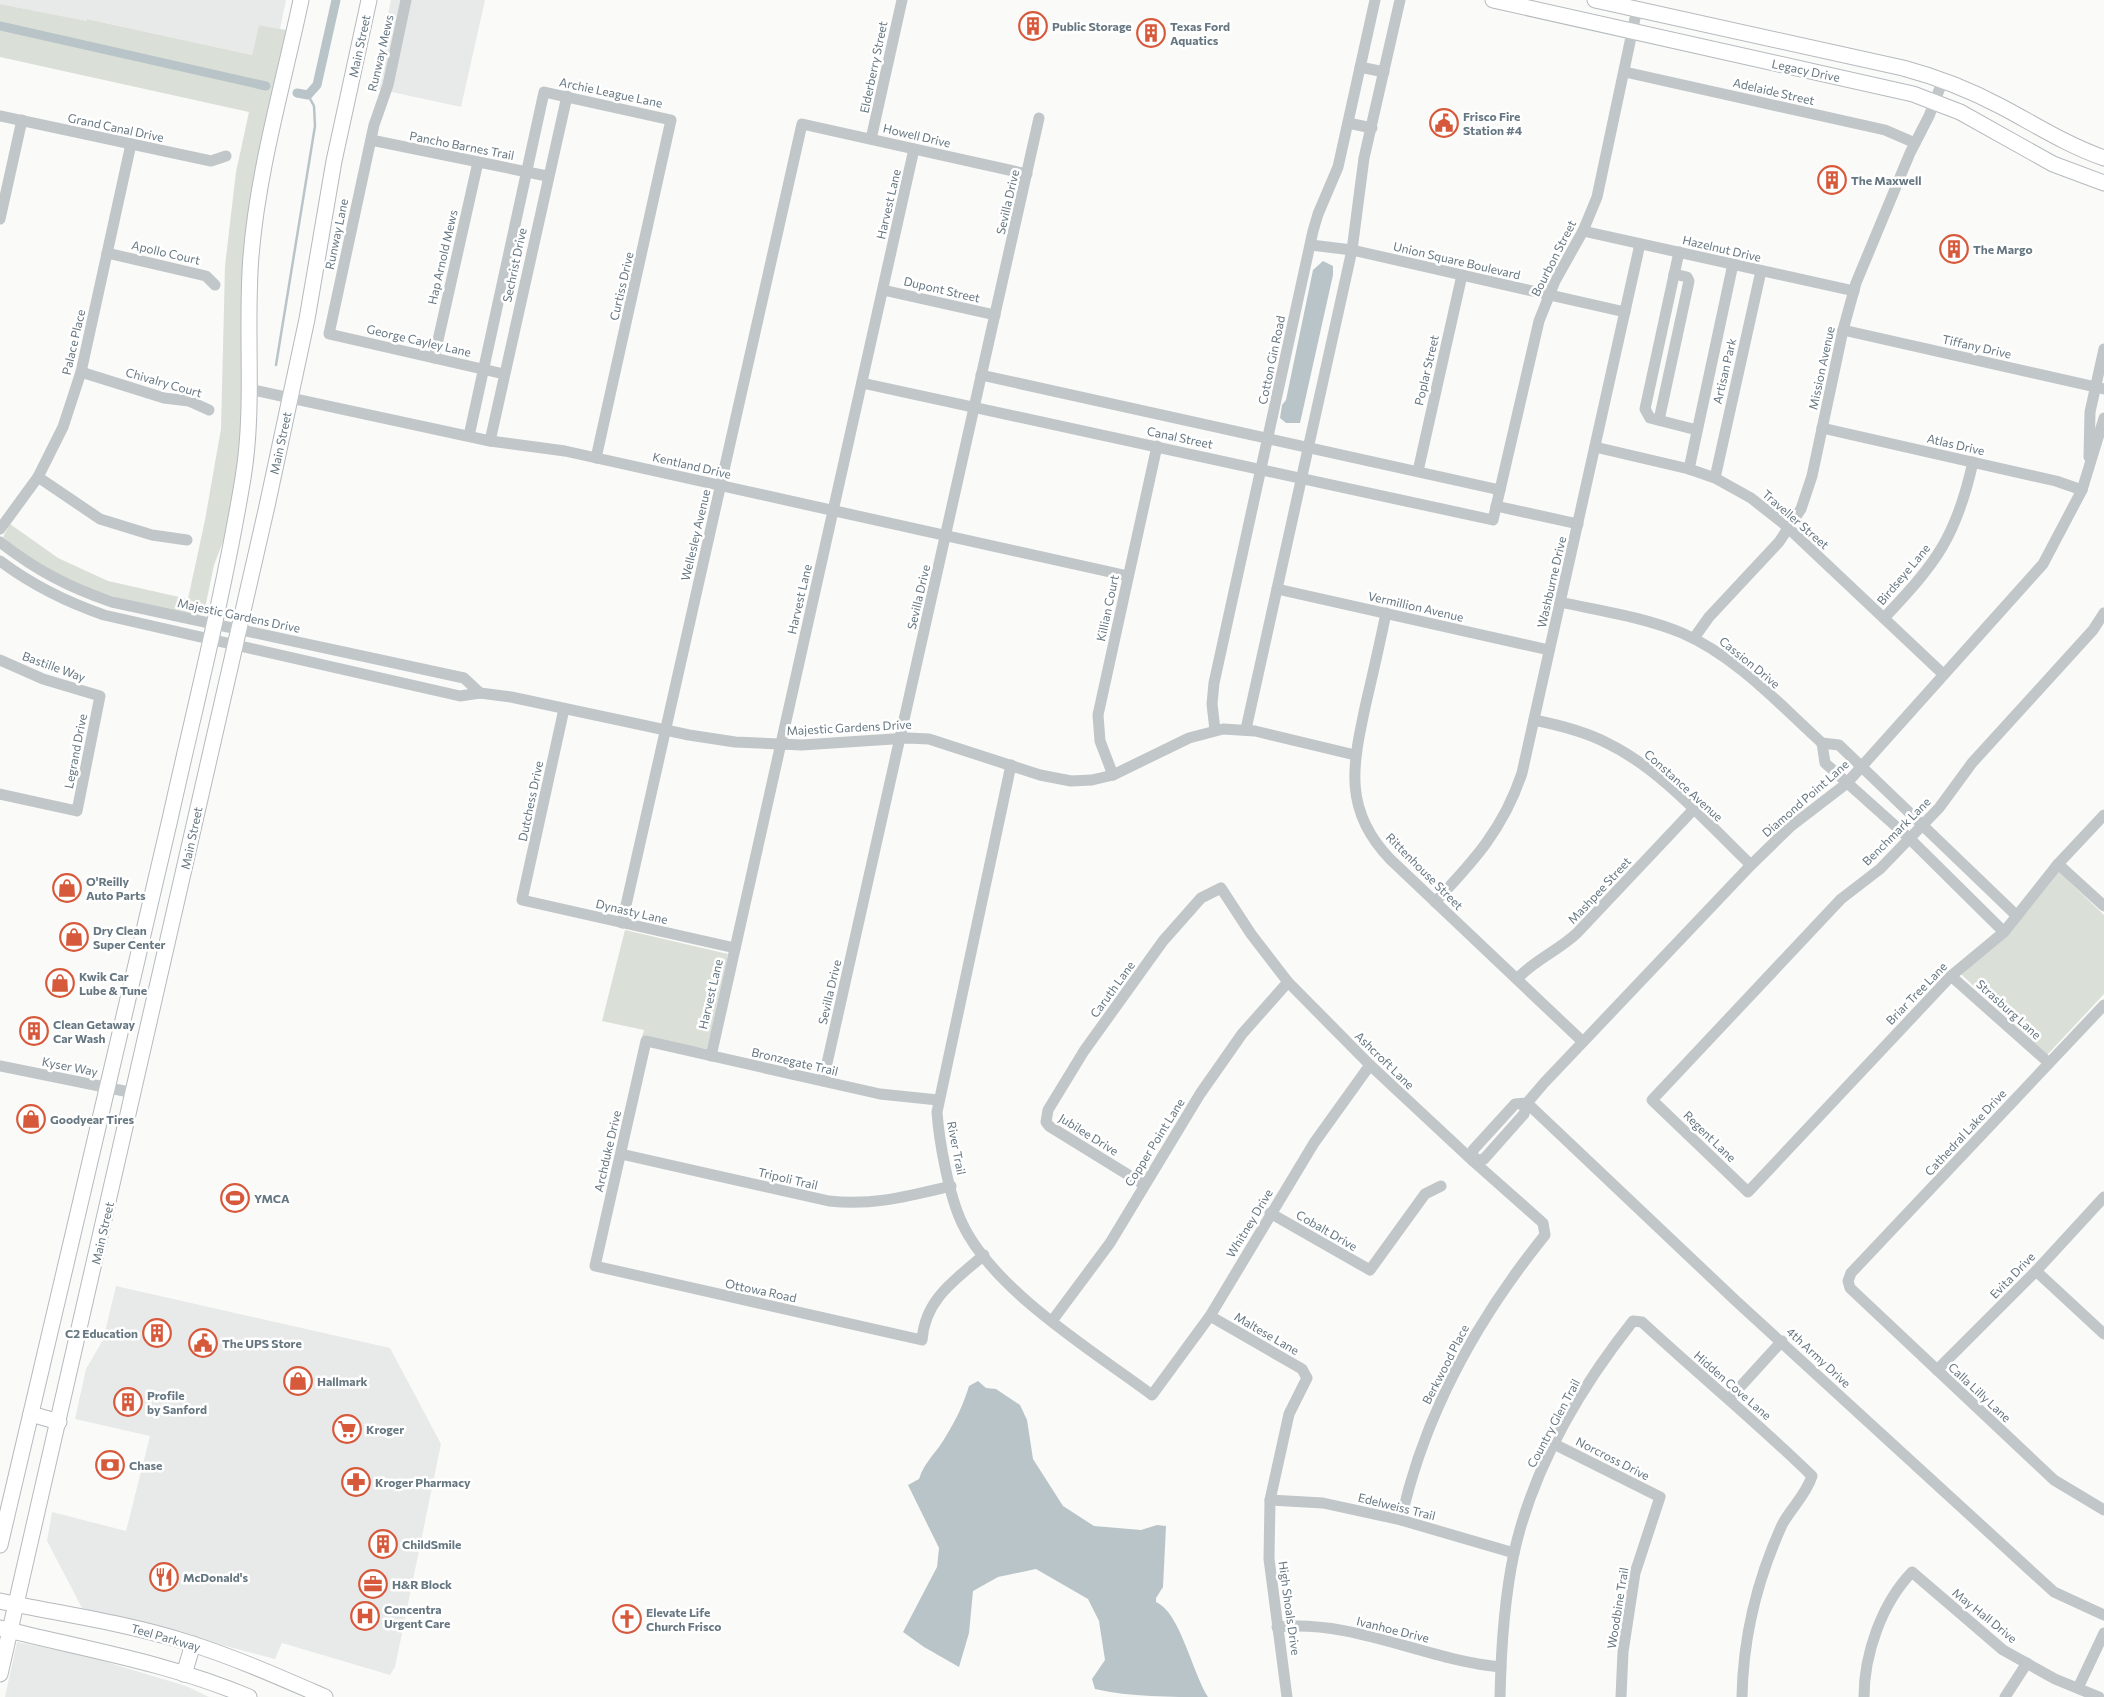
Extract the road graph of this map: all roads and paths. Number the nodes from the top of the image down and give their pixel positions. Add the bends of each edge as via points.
1 (301, 0) edge
2 (369, 0) edge
3 (406, 0) edge
4 (902, 0) edge
5 (1375, 0) edge
6 (1400, 0) edge
7 (1493, 0) edge
8 (1595, 0) edge
9 (1637, 9) junction
10 (1632, 31) junction
11 (1360, 67) junction
12 (1384, 72) junction
13 (1625, 72) junction
14 (1943, 80) junction
15 (544, 92) joint
16 (567, 96) junction
17 (1935, 102) junction
18 (0, 116) edge
19 (1039, 118) dead end
20 (22, 120) junction
21 (672, 120) joint
22 (1348, 123) junction
23 (802, 124) joint
24 (1372, 128) junction
25 (871, 139) junction
26 (371, 140) junction
27 (1915, 143) junction
28 (131, 144) junction
29 (914, 149) junction
30 (226, 156) dead end
31 (2104, 158) edge
32 (478, 162) junction
33 (526, 172) junction
34 (1027, 174) junction
35 (548, 176) junction
36 (2104, 183) edge
37 (0, 219) edge
38 (1584, 231) junction
39 (1640, 244) junction
40 (1311, 245) junction
41 (1352, 250) junction
42 (1679, 252) junction
43 (107, 253) junction
44 (1733, 264) junction
45 (1761, 271) junction
46 (1674, 274) junction
47 (1462, 275) junction
48 (215, 285) dead end
49 (883, 290) junction
50 (1854, 291) junction
51 (1549, 295) junction
52 (1625, 312) junction
53 (995, 315) junction
54 (1843, 330) junction
55 (329, 334) joint
56 (2104, 348) edge
57 (434, 358) junction
58 (483, 369) junction
59 (81, 372) junction
60 (504, 374) junction
61 (981, 375) junction
62 (862, 383) junction
63 (2100, 388) edge
64 (249, 389) junction
65 (289, 398) junction
66 (975, 406) junction
67 (209, 410) dead end
68 (2104, 418) edge
69 (1658, 420) junction
70 (1822, 428) junction
71 (1697, 430) junction
72 (469, 436) junction
73 (1268, 439) junction
74 (490, 441) junction
75 (1156, 446) junction
76 (1595, 447) junction
77 (1309, 448) junction
78 (596, 458) junction
79 (1973, 462) junction
80 (1261, 469) junction
81 (1688, 469) junction
82 (2089, 469) junction
83 (1418, 471) junction
84 (38, 477) junction
85 (1302, 478) junction
86 (1714, 478) junction
87 (721, 485) junction
88 (1500, 490) junction
89 (2082, 490) junction
90 (1496, 506) junction
91 (833, 511) junction
92 (1493, 520) joint
93 (1578, 524) junction
94 (0, 529) edge
95 (1789, 529) junction
96 (946, 536) junction
97 (187, 540) dead end
98 (0, 542) edge
99 (0, 561) edge
100 (1128, 576) junction
101 (1278, 588) junction
102 (1560, 602) junction
103 (1386, 613) junction
104 (2104, 613) edge
105 (1884, 618) junction
106 (238, 629) junction
107 (212, 631) junction
108 (1694, 638) junction
109 (235, 644) junction
110 (1549, 650) junction
111 (372, 657) junction
112 (0, 660) edge
113 (1944, 674) junction
114 (368, 675) junction
115 (480, 693) junction
116 (100, 696) joint
117 (564, 709) junction
118 (1534, 720) junction
119 (1246, 729) junction
120 (1215, 730) junction
121 (666, 731) junction
122 (900, 739) junction
123 (1822, 743) junction
124 (781, 744) junction
125 (1355, 755) junction
126 (1011, 765) junction
127 (1861, 767) junction
128 (1112, 776) junction
129 (1846, 784) junction
130 (0, 794) edge
131 (1693, 810) junction
132 (2104, 815) edge
133 (169, 821) junction
134 (1921, 825) junction
135 (194, 826) junction
136 (1910, 839) junction
137 (2058, 864) junction
138 (1751, 865) junction
139 (1220, 888) joint
140 (522, 900) joint
141 (1435, 902) junction
142 (2104, 906) edge
143 (2017, 916) junction
144 (622, 923) junction
145 (2004, 932) junction
146 (735, 948) junction
147 (1951, 976) junction
148 (1517, 979) junction
149 (1288, 982) junction
150 (2104, 1005) edge
151 (646, 1041) joint
152 (1583, 1042) junction
153 (711, 1056) junction
154 (2049, 1063) junction
155 (1370, 1065) junction
156 (0, 1066) edge
157 (823, 1081) junction
158 (106, 1087) junction
159 (134, 1093) junction
160 (938, 1100) junction
161 (1652, 1100) joint
162 (1528, 1102) junction
163 (1046, 1122) joint
164 (621, 1154) junction
165 (1473, 1161) junction
166 (1143, 1184) junction
167 (951, 1186) junction
168 (1441, 1186) dead end
169 (1748, 1192) joint
170 (2104, 1197) edge
171 (1270, 1213) junction
172 (1545, 1236) joint
173 (984, 1255) junction
174 (595, 1266) joint
175 (2036, 1271) junction
176 (1848, 1281) joint
177 (1210, 1316) junction
178 (1052, 1321) junction
179 (1633, 1321) joint
180 (2104, 1334) edge
181 (1782, 1341) junction
182 (1937, 1370) junction
183 (1306, 1378) joint
184 (1152, 1395) joint
185 (1730, 1398) junction
186 (30, 1414) junction
187 (58, 1422) junction
188 (1554, 1444) junction
189 (1660, 1498) joint
190 (1270, 1500) junction
191 (2104, 1510) edge
192 (1401, 1520) junction
193 (0, 1545) edge
194 (1514, 1552) junction
195 (0, 1601) edge
196 (16, 1604) junction
197 (2104, 1615) edge
198 (1277, 1627) junction
199 (5, 1630) edge
200 (2104, 1633) edge
201 (193, 1644) junction
202 (2027, 1663) junction
203 (1500, 1667) junction
204 (0, 1674) edge
205 (184, 1674) junction
206 (2078, 1688) junction
207 (249, 1697) edge
208 (325, 1697) edge
209 (1287, 1697) edge
210 (1500, 1697) edge
211 (1621, 1697) edge
212 (1742, 1697) edge
213 (1864, 1697) edge
214 (2004, 1697) edge
215 (2099, 1697) edge

1 - 64 main road, Main Street via 255,216 250,259
2 - 65 main road, Main Street via 334,161 307,319
3 - 26 street, Runway Mews via 388,85
4 - 25 street, Elderberry Street
5 - 11 street, Cotton Gin Road
6 - 12 street
7 - 10 main road, Legacy Drive
8 - 9 main road, Legacy Drive
9 - 10 street, Bourbon Street
9 - 14 main road, Legacy Drive via 1903,68
10 - 13 street, Bourbon Street
10 - 17 main road, Legacy Drive via 1896,89
11 - 12 street
11 - 22 street, Cotton Gin Road
12 - 24 street
13 - 27 street, Adelaide Street via 1885,130
13 - 38 street, Bourbon Street via 1598,189
14 - 17 street, Mission Avenue
14 - 31 main road, Legacy Drive via 2003,107 2056,138
15 - 16 street, Archie League Lane
15 - 33 street, Sechrist Drive
16 - 21 street, Archie League Lane
16 - 35 street, Sechrist Drive
17 - 27 street, Mission Avenue
17 - 36 main road, Legacy Drive via 1960,112 2054,164
18 - 20 street, Grand Canal Drive
19 - 34 street, Sevilla Drive
20 - 28 street, Grand Canal Drive
20 - 37 street
21 - 78 street, Curtiss Drive
22 - 24 street
22 - 40 street, Cotton Gin Road via 1338,167 1318,214
23 - 25 street, Howell Drive
23 - 87 street, Wellesley Avenue
24 - 41 street via 1362,166
25 - 29 street, Howell Drive
26 - 32 street, Pancho Barnes Trail
26 - 55 street, Runway Lane
27 - 50 street, Mission Avenue
28 - 30 street, Grand Canal Drive via 211,161
28 - 43 street, Palace Place
29 - 34 street, Howell Drive
29 - 49 street, Harvest Lane
32 - 33 street, Pancho Barnes Trail
32 - 57 street, Hap Arnold Mews
33 - 35 street, Pancho Barnes Trail
33 - 58 street, Sechrist Drive
34 - 53 street, Sevilla Drive
35 - 60 street, Sechrist Drive
38 - 39 street, Hazelnut Drive
38 - 51 street, Bourbon Street
39 - 42 street, Hazelnut Drive
39 - 52 street, Washburne Drive
40 - 41 street, Union Square Boulevard
40 - 73 street, Cotton Gin Road
41 - 47 street, Union Square Boulevard
41 - 77 street
42 - 44 street, Hazelnut Drive
42 - 46 street
43 - 48 street, Apollo Court via 206,276
43 - 59 street, Palace Place
44 - 45 street, Hazelnut Drive
44 - 71 street, Artisan Park
45 - 50 street, Hazelnut Drive
45 - 86 street, Artisan Park
46 - 69 street via 1645,409 1650,418
46 - 69 street via 1687,277 1689,281
47 - 51 street, Union Square Boulevard
47 - 83 street, Poplar Street
49 - 53 street, Dupont Street
49 - 62 street, Harvest Lane
50 - 54 street, Mission Avenue
51 - 52 street, Union Square Boulevard
51 - 88 street, Bourbon Street via 1534,334
52 - 76 street, Washburne Drive
53 - 61 street, Sevilla Drive
54 - 63 street, Tiffany Drive
54 - 70 street, Mission Avenue
55 - 57 street, George Cayley Lane
56 - 63 street, Diamond Point Lane
57 - 58 street, George Cayley Lane
58 - 60 street, George Cayley Lane
58 - 72 street, Sechrist Drive
59 - 67 street, Chivalry Court via 164,398 189,401
59 - 84 street, Palace Place via 63,427
60 - 74 street, Sechrist Drive
61 - 66 street, Sevilla Drive
61 - 73 street, Canal Street
62 - 66 street, Canal Street
62 - 91 street, Harvest Lane
63 - 82 street, Diamond Point Lane via 2090,412
64 - 65 street, Kentland Drive
64 - 107 main road, Main Street via 249,429 243,478
65 - 72 street, Kentland Drive
65 - 106 main road, Main Street
66 - 75 street, Canal Street
66 - 96 street, Sevilla Drive
68 - 82 street, Diamond Point Lane
69 - 71 street
70 - 79 street, Atlas Drive
70 - 95 street, Mission Avenue via 1809,487
71 - 81 street, Artisan Park
72 - 74 street, Kentland Drive
73 - 77 street, Canal Street
73 - 80 street, Cotton Gin Road
74 - 78 street, Kentland Drive via 551,448
75 - 80 street, Canal Street
75 - 100 street, Killian Court
76 - 81 street, Traveller Street
76 - 93 street, Washburne Drive
77 - 83 street, Canal Street
77 - 85 street
78 - 87 street, Kentland Drive
79 - 89 street, Atlas Drive
79 - 105 street, Birdseye Lane via 1959,514 1940,552 1925,574
80 - 85 street, Canal Street
80 - 120 street, Cotton Gin Road via 1214,683
81 - 86 street, Traveller Street
82 - 89 street, Diamond Point Lane
83 - 88 street, Canal Street
84 - 94 street, Palace Place
84 - 97 street via 100,519 152,535
85 - 92 street, Canal Street
85 - 101 street
86 - 95 street, Traveller Street via 1751,498
87 - 91 street, Kentland Drive
87 - 121 street, Wellesley Avenue
88 - 90 street, Bourbon Street
89 - 113 street, Diamond Point Lane via 2043,564
90 - 92 street, Bourbon Street
90 - 93 street
91 - 96 street, Kentland Drive
91 - 124 street, Harvest Lane
93 - 102 street, Washburne Drive
95 - 105 street, Traveller Street
95 - 108 street, Mission Avenue
96 - 100 street, Kentland Drive
96 - 122 street, Sevilla Drive
98 - 107 street, Majestic Gardens Drive via 32,566 74,589
99 - 107 street, Majestic Gardens Drive via 28,582 84,608
100 - 128 street, Killian Court via 1098,716 1100,741
101 - 103 street, Vermillion Avenue
101 - 119 street
102 - 108 street, Cassion Drive via 1655,624
102 - 110 street, Washburne Drive
103 - 110 street, Vermillion Avenue
103 - 125 street, Rittenhouse Street
104 - 134 street, Benchmark Lane via 2093,630 1972,763 1939,808
105 - 113 street, Traveller Street
106 - 107 street, Majestic Gardens Drive
106 - 109 main road, Main Street
106 - 111 street, Majestic Gardens Drive
107 - 109 street, Majestic Gardens Drive
107 - 133 main road, Main Street
108 - 123 street, Cassion Drive via 1743,671
109 - 114 street, Majestic Gardens Drive
109 - 135 main road, Main Street
110 - 118 street, Washburne Drive
111 - 114 street
111 - 115 street, Majestic Gardens Drive via 464,678
112 - 116 street, Bastille Way via 43,679
113 - 127 street, Diamond Point Lane
114 - 115 street, Majestic Gardens Drive via 460,696
115 - 117 street, Majestic Gardens Drive
116 - 130 street, Legrand Drive via 77,811
117 - 121 street, Majestic Gardens Drive
117 - 140 street, Dutchess Drive
118 - 131 street, Constance Avenue via 1582,732 1619,749 1654,773
118 - 141 street, Washburne Drive via 1517,786 1500,823 1477,857
119 - 120 street, Majestic Gardens Drive
119 - 125 street, Majestic Gardens Drive
120 - 128 street, Majestic Gardens Drive via 1189,738
121 - 124 street, Majestic Gardens Drive via 734,742
121 - 144 street, Wellesley Avenue
122 - 124 street, Majestic Gardens Drive
122 - 126 street, Majestic Gardens Drive via 940,741
122 - 157 street, Sevilla Drive
123 - 127 street, Cassion Drive via 1839,745
123 - 129 street via 1825,763
124 - 146 street, Harvest Lane
125 - 141 street, Rittenhouse Street via 1355,796 1370,835
126 - 128 street, Majestic Gardens Drive via 1061,780
126 - 160 street, River Trail
127 - 129 street, Diamond Point Lane
127 - 134 street, Cassion Drive
129 - 136 street
129 - 138 street, Diamond Point Lane via 1790,827
131 - 138 street, Constance Avenue
131 - 148 street, Mashpee Street via 1577,933
132 - 137 street, Briar Tree Lane
133 - 135 main road
133 - 158 main road, Main Street
134 - 136 street, Benchmark Lane
134 - 143 street, Cassion Drive
135 - 159 main road, Main Street
136 - 145 street
136 - 161 street, Benchmark Lane via 1880,869 1841,899
137 - 142 street
137 - 143 street, Briar Tree Lane
138 - 152 street, Diamond Point Lane
139 - 149 street, Ashcroft Lane
139 - 163 street, Caruth Lane via 1201,898 1163,941 1084,1051 1048,1110
140 - 144 street, Dynasty Lane
141 - 148 street, Rittenhouse Street
143 - 145 street, Briar Tree Lane
144 - 146 street, Dynasty Lane
145 - 147 street, Briar Tree Lane
146 - 153 street, Harvest Lane
147 - 154 street, Strasburg Lane
147 - 169 street, Briar Tree Lane
148 - 152 street, Rittenhouse Street
149 - 155 street, Ashcroft Lane
149 - 166 street, Copper Point Lane via 1242,1034
150 - 154 street, Cathedral Lake Drive
151 - 153 street, Bronzegate Trail
151 - 164 street, Archduke Drive
152 - 162 street, Diamond Point Lane
153 - 157 street, Bronzegate Trail
154 - 176 street, Cathedral Lake Drive via 1851,1273
155 - 165 street, Ashcroft Lane
155 - 171 street, Whitney Drive via 1314,1143
156 - 158 street, Kyser Way
157 - 160 street, Bronzegate Trail via 880,1094
158 - 159 street, Kyser Way
158 - 186 main road, Main Street
159 - 187 main road, Main Street
160 - 167 street, River Trail via 938,1126
161 - 169 street, Regent Lane
162 - 165 street, Diamond Point Lane via 1515,1104 1472,1150
162 - 181 street, 4th Army Drive
163 - 166 street, Jubilee Drive
164 - 167 street, Tripoli Trail via 854,1204 885,1201
164 - 174 street, Archduke Drive
165 - 172 street, Ashcroft Lane via 1543,1223
166 - 178 street, Copper Point Lane via 1110,1243
167 - 173 street, River Trail via 961,1222
168 - 171 street, Cobalt Drive via 1425,1194 1370,1270
170 - 175 street, Evita Drive
171 - 177 street, Whitney Drive
172 - 192 street, Berkwood Place via 1518,1269 1471,1343 1433,1417 1406,1495
173 - 174 street, Ottowa Road via 936,1299 923,1323 922,1340
173 - 178 street, River Trail via 1016,1292
175 - 180 street
175 - 182 street, Evita Drive
176 - 182 street, Calla Lilly Lane via 1850,1288
177 - 183 street, Maltese Lane via 1302,1369
177 - 184 street, Whitney Drive
178 - 184 street, River Trail
179 - 185 street, Hidden Cove Lane via 1642,1322
179 - 188 street, Country Glen Trail via 1601,1362
181 - 185 street
181 - 197 street, 4th Army Drive via 2054,1592
182 - 191 street, Calla Lilly Lane via 2054,1480
183 - 190 street, High Shoals Drive via 1289,1414
185 - 212 street, Hidden Cove Lane via 1812,1476 1783,1524 1761,1577 1748,1626
186 - 187 main road
186 - 193 main road, Main Street
187 - 196 main road, Main Street
188 - 189 street, Norcross Drive
188 - 194 street, Country Glen Trail via 1533,1492
189 - 211 street, Woodbine Trail via 1635,1574 1624,1644
190 - 192 street, Edelweiss Trail via 1323,1503
190 - 198 street, High Shoals Drive via 1269,1559
192 - 194 street, Edelweiss Trail
194 - 203 street, Country Glen Trail
195 - 196 main road, Teel Parkway
196 - 199 main road, Main Street
196 - 201 main road, Teel Parkway via 134,1628
198 - 203 street, Ivanhoe Drive via 1319,1626 1470,1664
198 - 209 street, High Shoals Drive
199 - 204 main road, Main Street
199 - 205 main road via 120,1655
200 - 206 street
201 - 205 main road
201 - 208 main road, Teel Parkway
202 - 206 street, May Hall Drive
202 - 213 street, May Hall Drive via 2003,1650 1912,1572 1899,1586 1881,1620 1869,1655
202 - 214 street
203 - 210 street, Country Glen Trail
205 - 207 main road
206 - 215 street, May Hall Drive

